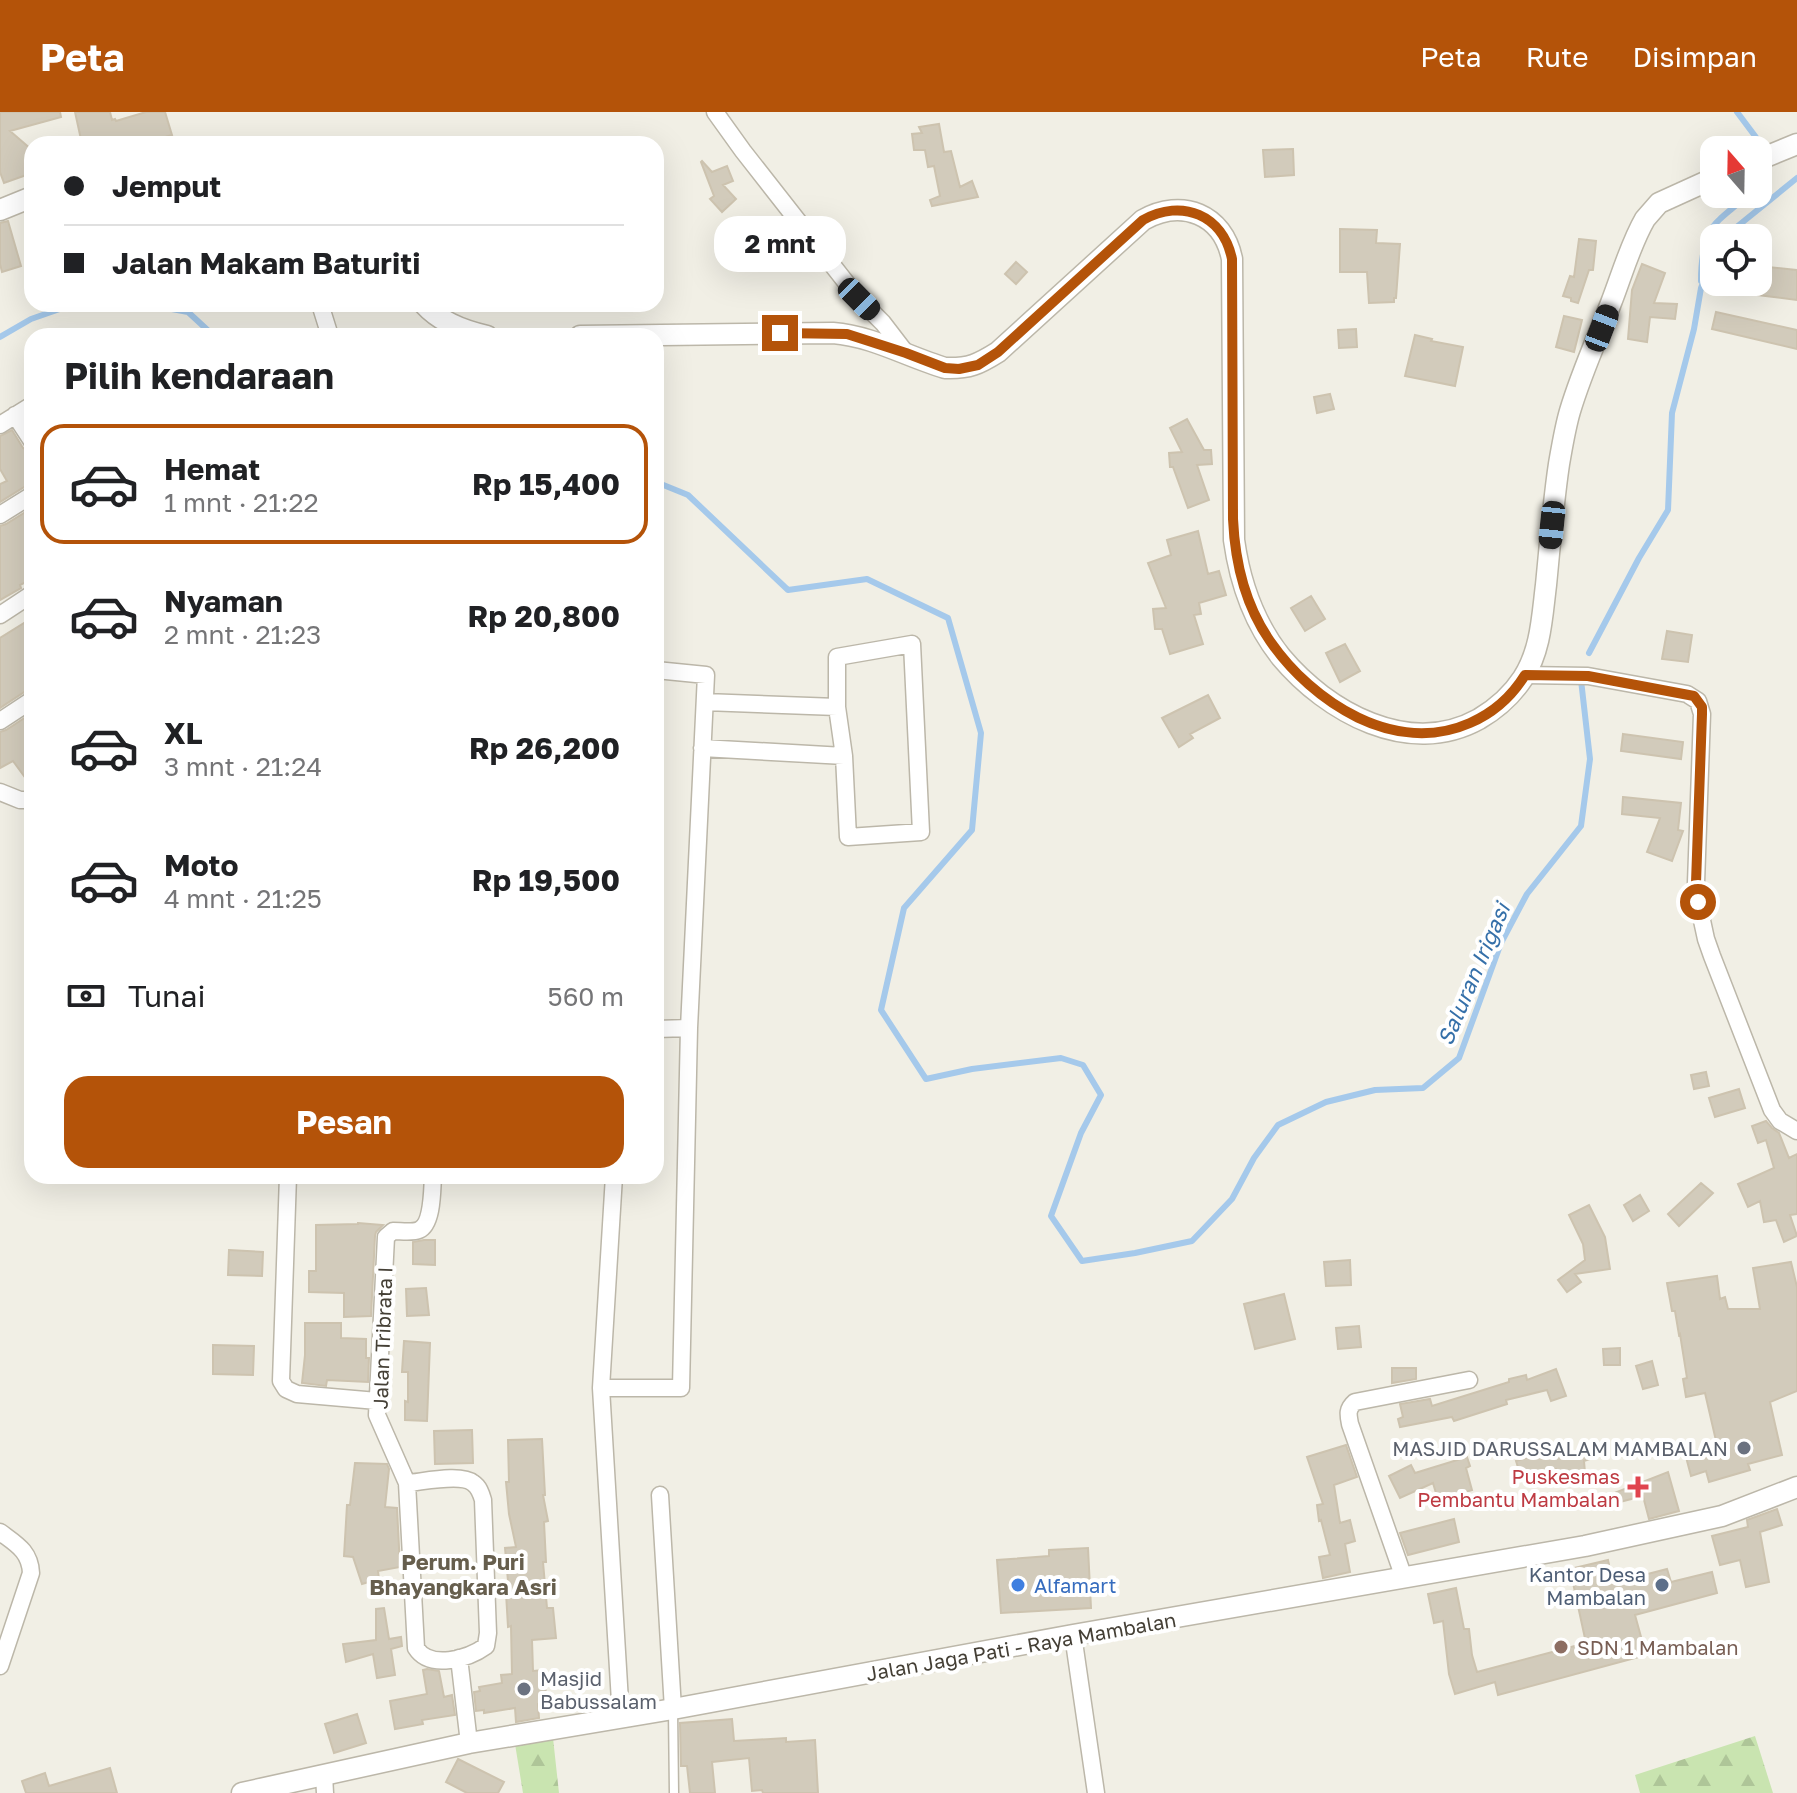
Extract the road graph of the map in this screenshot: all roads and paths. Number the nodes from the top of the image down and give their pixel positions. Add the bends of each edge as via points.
1 (715, 112) edge
2 (1797, 144) edge
3 (1772, 154) edge
4 (1700, 184) edge
5 (24, 200) edge
6 (0, 210) edge
7 (432, 312) edge
8 (460, 328) edge
9 (664, 335) edge
10 (906, 353) junction
11 (24, 410) edge
12 (15, 415) junction
13 (0, 425) edge
14 (24, 429) edge
15 (24, 500) edge
16 (0, 515) edge
17 (24, 599) edge
18 (0, 615) edge
19 (664, 671) edge
20 (1525, 675) junction
21 (705, 702) junction
22 (24, 705) edge
23 (837, 707) junction
24 (0, 721) edge
25 (702, 748) junction
26 (844, 756) junction
27 (0, 792) edge
28 (24, 800) edge
29 (689, 1028) junction
30 (664, 1029) edge
31 (1795, 1129) edge
32 (288, 1184) edge
33 (432, 1184) edge
34 (614, 1184) edge
35 (1469, 1380) dead end
36 (601, 1388) junction
37 (377, 1401) junction
38 (407, 1483) junction
39 (1797, 1487) edge
40 (660, 1495) dead end
41 (0, 1532) edge
42 (1404, 1578) junction
43 (6, 1630) edge
44 (1073, 1635) junction
45 (459, 1658) junction
46 (0, 1666) edge
47 (673, 1709) junction
48 (621, 1718) junction
49 (469, 1743) junction
50 (325, 1784) edge
51 (242, 1793) edge
52 (674, 1793) edge
53 (1096, 1793) edge

1 - 10 street
2 - 3 street
4 - 20 street via 1659,203 1645,219 1570,410 1558,470 1540,636
5 - 6 street
7 - 8 street
9 - 10 street via 847,334
10 - 20 street via 945,368 978,365 1143,220 1170,210 1199,214 1221,232 1232,259 1234,540 1245,592 1268,639 1327,699 1399,732 1446,731 1475,721 1513,692
11 - 12 street
12 - 13 street
12 - 14 street
15 - 16 street
17 - 18 street
19 - 21 street via 706,675
20 - 31 street via 1613,679 1687,694 1698,701 1702,714 1696,883 1701,920 1772,1110
21 - 23 street
21 - 25 street
22 - 24 street
23 - 26 street
23 - 26 street via 837,657 912,644 921,832 848,837
25 - 26 street
25 - 29 street
27 - 28 street
29 - 30 street
29 - 36 street via 681,1388
32 - 37 street via 281,1381 297,1394
33 - 37 street, Jalan Tribrata I via 426,1223 419,1230 393,1231 386,1237
34 - 36 street
35 - 42 street via 1350,1407 1350,1424
36 - 48 street
37 - 38 street, Jalan Tribrata I via 377,1415
38 - 45 street, Jalan Tribrata I via 414,1645 427,1659
38 - 45 street via 462,1479 473,1483 482,1496 488,1638 482,1649
39 - 42 street, Jalan Jaga Pati - Raya Mambalan via 1722,1516
40 - 47 street
41 - 43 street via 21,1547 31,1563
42 - 44 street, Jalan Jaga Pati - Raya Mambalan
43 - 46 street
44 - 47 street, Jalan Jaga Pati - Raya Mambalan
44 - 53 street
45 - 49 street
47 - 48 street, Jalan Jaga Pati - Raya Mambalan
47 - 52 lane
48 - 49 street, Jalan Jaga Pati - Raya Mambalan
49 - 50 street, Jalan Jaga Pati - Raya Mambalan
50 - 51 street, Jalan Jaga Pati - Raya Mambalan

